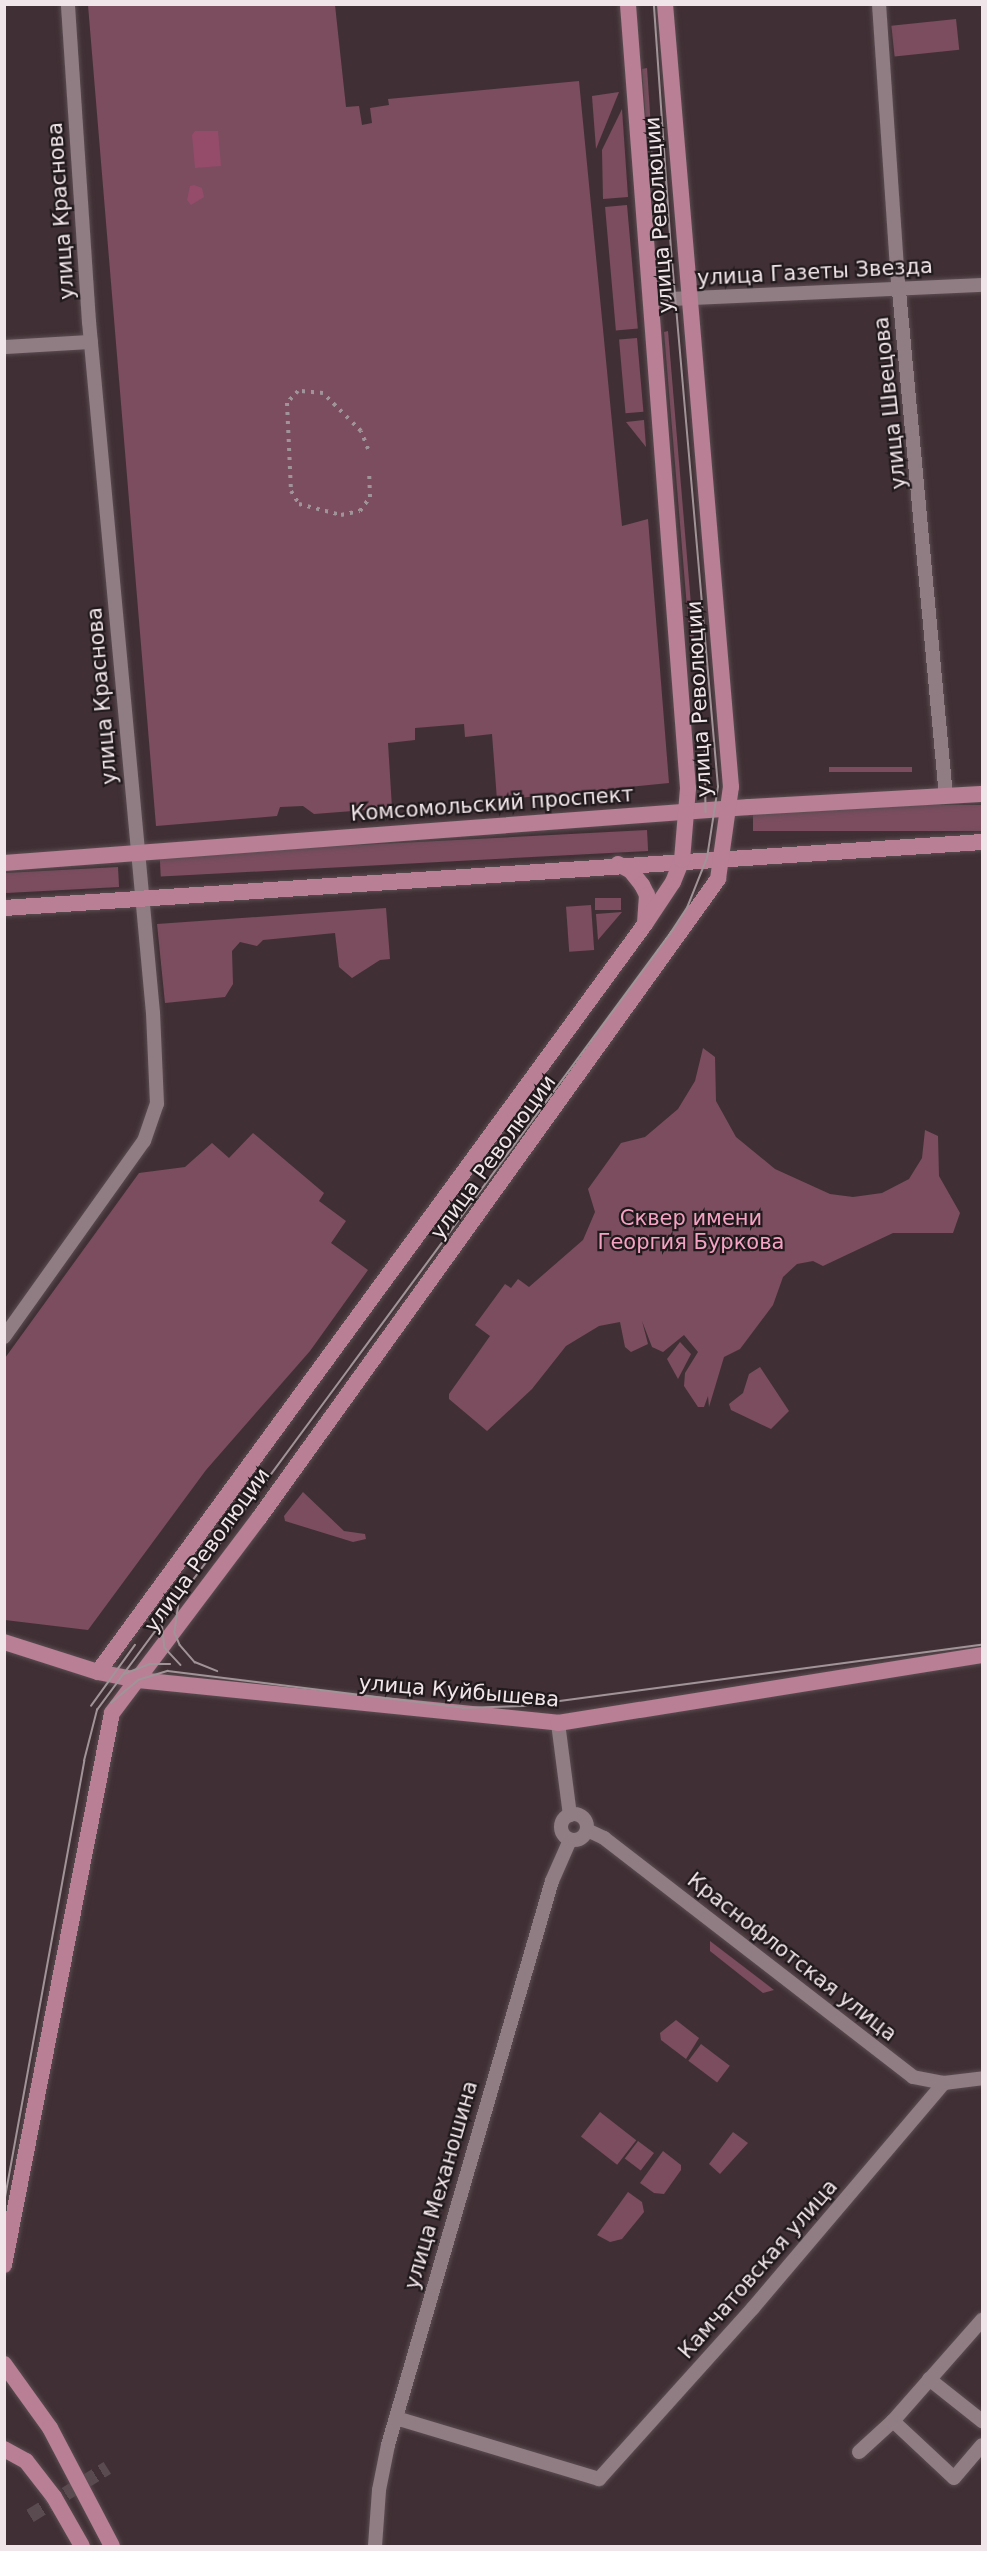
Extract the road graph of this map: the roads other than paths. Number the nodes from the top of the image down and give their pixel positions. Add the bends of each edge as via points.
1 (68, 4) edge
2 (628, 4) edge
3 (665, 4) edge
4 (879, 4) edge
5 (982, 285) edge
6 (899, 289) junction
7 (688, 298) junction
8 (650, 300) junction
9 (91, 342) junction
10 (4, 347) edge
11 (982, 794) edge
12 (946, 796) junction
13 (728, 808) junction
14 (688, 811) junction
15 (982, 842) edge
16 (137, 853) junction
17 (721, 858) junction
18 (682, 860) junction
19 (4, 863) edge
20 (618, 864) junction
21 (141, 898) junction
22 (4, 908) edge
23 (645, 924) junction
24 (4, 1337) edge
25 (4, 1642) edge
26 (982, 1655) edge
27 (98, 1672) junction
28 (138, 1680) junction
29 (558, 1723) junction
30 (570, 1815) junction
31 (587, 1830) junction
32 (570, 1840) junction
33 (982, 2078) edge
34 (945, 2083) junction
35 (4, 2265) edge
36 (982, 2320) edge
37 (4, 2364) edge
38 (929, 2379) junction
39 (396, 2418) junction
40 (893, 2421) junction
41 (982, 2421) edge
42 (982, 2445) edge
43 (4, 2449) edge
44 (859, 2452) dead end
45 (82, 2547) edge
46 (112, 2547) edge
47 (375, 2547) edge

1 - 9 street, улица Краснова
2 - 8 main road, улица Революции
3 - 7 main road, улица Революции
4 - 6 street, улица Швецова
5 - 6 street, улица Газеты Звезда
6 - 7 street, улица Газеты Звезда
6 - 12 street, улица Швецова
7 - 8 street, улица Газеты Звезда
7 - 13 main road, улица Революции via 721,648 731,787
8 - 14 main road, улица Революции
9 - 10 street
9 - 16 street, улица Краснова
11 - 12 main road, Комсомольский проспект
12 - 13 main road, Комсомольский проспект
13 - 14 main road, Комсомольский проспект
13 - 17 main road, улица Революции
14 - 16 main road, Комсомольский проспект
14 - 18 main road, улица Революции
15 - 17 main road
16 - 19 main road, Комсомольский проспект
16 - 21 street, улица Краснова
17 - 18 main road
17 - 28 main road, улица Революции via 718,879 659,966
18 - 20 main road
18 - 23 main road, улица Революции via 673,882
20 - 21 main road
20 - 23 main road via 631,871 642,885 646,895
21 - 22 main road
21 - 24 street, улица Краснова via 158,1085 153,1120 144,1141
23 - 27 main road, улица Революции
25 - 27 main road, улица Куйбышева
26 - 29 main road, улица Куйбышева
27 - 28 main road, улица Куйбышева
28 - 29 main road, улица Куйбышева
28 - 35 main road, улица Революции via 112,1713 106,1730
29 - 30 street, улица Механошина
30 - 31 street via 583,1817
30 - 32 street, улица Механошина via 561,1829
31 - 32 street via 583,1837
31 - 34 street, Краснофлотская улица via 604,1838 913,2077
32 - 39 street, улица Механошина via 552,1881
33 - 34 street, Краснофлотская улица
34 - 39 street, Камчатовская улица via 753,2308 599,2479
36 - 38 street
37 - 46 main road via 50,2428
38 - 40 street
38 - 41 street
39 - 47 street, улица Механошина via 379,2490
40 - 42 street via 954,2478
40 - 44 street
43 - 45 main road via 26,2461 54,2497

